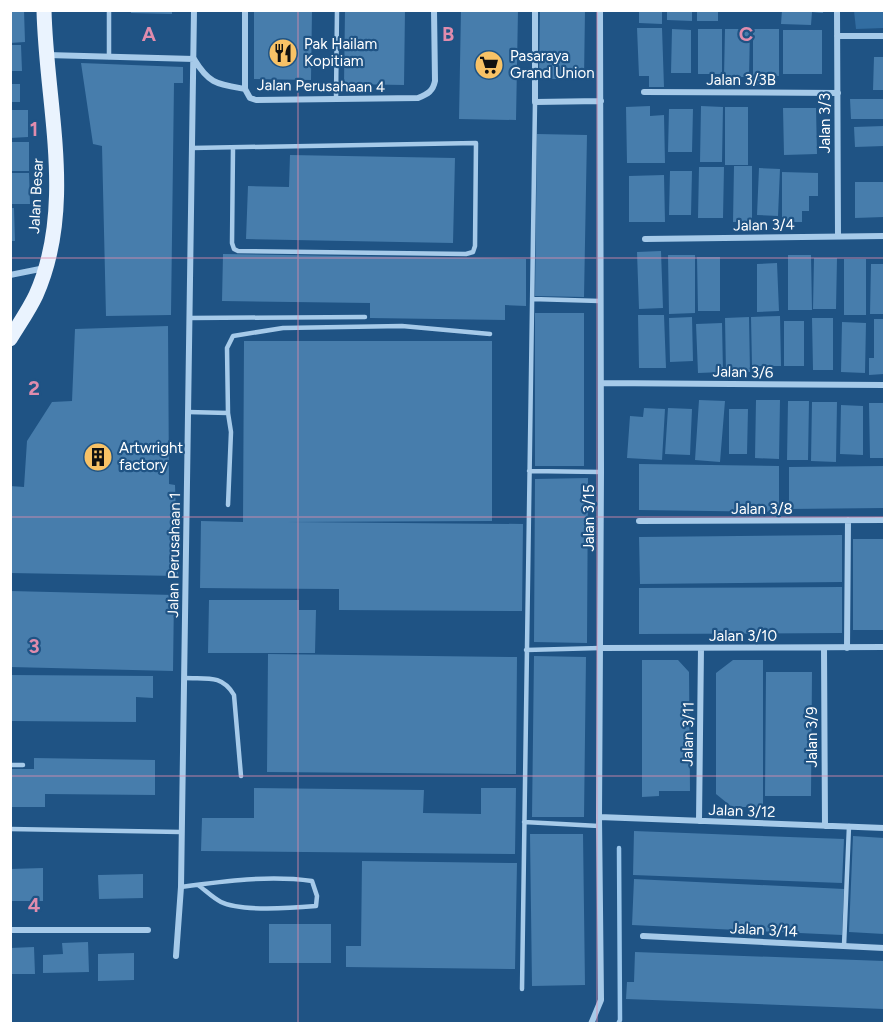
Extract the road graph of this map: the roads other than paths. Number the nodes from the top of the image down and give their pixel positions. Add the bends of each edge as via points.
1 (44, 10) edge
2 (109, 10) edge
3 (194, 10) edge
4 (246, 10) edge
5 (337, 10) edge
6 (434, 10) edge
7 (535, 10) edge
8 (600, 10) edge
9 (837, 10) edge
10 (837, 36) junction
11 (885, 36) edge
12 (45, 55) junction
13 (109, 57) junction
14 (194, 59) junction
15 (245, 89) junction
16 (644, 92) dead end
17 (838, 93) junction
18 (336, 99) junction
19 (535, 102) junction
20 (601, 102) junction
21 (192, 148) junction
22 (233, 148) junction
23 (838, 236) junction
24 (885, 236) edge
25 (645, 239) dead end
26 (45, 268) junction
27 (10, 275) edge
28 (532, 299) junction
29 (600, 301) junction
30 (365, 317) dead end
31 (190, 318) junction
32 (12, 332) edge
33 (490, 334) dead end
34 (601, 383) junction
35 (885, 386) edge
36 (188, 412) junction
37 (228, 413) junction
38 (529, 471) junction
39 (602, 472) junction
40 (228, 505) dead end
41 (848, 520) junction
42 (885, 520) edge
43 (639, 521) dead end
44 (885, 647) edge
45 (601, 648) junction
46 (701, 648) junction
47 (824, 648) junction
48 (847, 648) junction
49 (526, 650) junction
50 (184, 678) junction
51 (10, 765) edge
52 (23, 765) dead end
53 (241, 776) dead end
54 (599, 818) junction
55 (699, 821) junction
56 (524, 822) junction
57 (599, 826) junction
58 (825, 826) junction
59 (849, 826) junction
60 (885, 828) edge
61 (10, 829) edge
62 (181, 832) junction
63 (198, 885) junction
64 (181, 887) junction
65 (10, 930) edge
66 (148, 930) dead end
67 (643, 936) dead end
68 (844, 946) junction
69 (885, 948) edge
70 (176, 956) dead end
71 (522, 989) dead end
72 (591, 1023) edge

1 - 12 main road, Jalan Besar
2 - 13 lane
3 - 14 street, Jalan Perusahaan 1
4 - 15 street
5 - 18 lane
6 - 18 street, Jalan Perusahaan 4 via 435,81 428,95
7 - 19 street
8 - 20 street, Jalan 3/15
9 - 10 street, Jalan 3/3
10 - 11 street
10 - 17 street, Jalan 3/3
12 - 13 street
12 - 26 main road, Jalan Besar via 57,181 53,233
13 - 14 street
14 - 15 street, Jalan Perusahaan 4 via 211,80
14 - 21 street, Jalan Perusahaan 1
15 - 18 street, Jalan Perusahaan 4 via 256,100
16 - 17 street, Jalan 3/3B
17 - 23 street, Jalan 3/3
19 - 20 street
19 - 28 lane
20 - 29 street, Jalan 3/15
21 - 22 lane
21 - 31 street, Jalan Perusahaan 1
22 - 22 lane via 232,243 238,251 473,252 476,143
23 - 24 street, Jalan 3/4
23 - 25 street, Jalan 3/4
26 - 27 street
26 - 32 main road, Jalan Besar via 36,295
28 - 29 lane
28 - 38 lane
29 - 34 street, Jalan 3/15
30 - 31 lane
31 - 36 street, Jalan Perusahaan 1
33 - 37 lane via 402,326 283,328 233,336 227,348
34 - 35 street, Jalan 3/6
34 - 39 street, Jalan 3/15
36 - 37 lane
36 - 50 street, Jalan Perusahaan 1
37 - 40 lane
38 - 39 lane
38 - 49 lane
39 - 45 street, Jalan 3/15
41 - 42 street, Jalan 3/8
41 - 43 street, Jalan 3/8
41 - 48 street
44 - 48 street, Jalan 3/10
45 - 46 street, Jalan 3/10
45 - 49 lane
45 - 54 street, Jalan 3/15
46 - 47 street, Jalan 3/10
46 - 55 street, Jalan 3/11
47 - 48 street, Jalan 3/10
47 - 58 street, Jalan 3/9
49 - 56 lane
50 - 53 lane via 218,679 229,686 234,695
50 - 62 street, Jalan Perusahaan 1
51 - 52 lane
54 - 55 street, Jalan 3/12
54 - 57 street, Jalan 3/15
55 - 58 street, Jalan 3/12
56 - 57 lane
56 - 71 lane
57 - 72 street, Jalan 3/15 via 601,1000
58 - 59 street, Jalan 3/12
59 - 60 street, Jalan 3/12
59 - 68 lane
61 - 62 lane
62 - 64 street, Jalan Perusahaan 1
63 - 63 lane via 232,880 312,880 316,906 238,906 221,902
63 - 64 lane
64 - 70 street, Jalan Perusahaan 1
65 - 66 street
67 - 68 street, Jalan 3/14
68 - 69 street, Jalan 3/14

